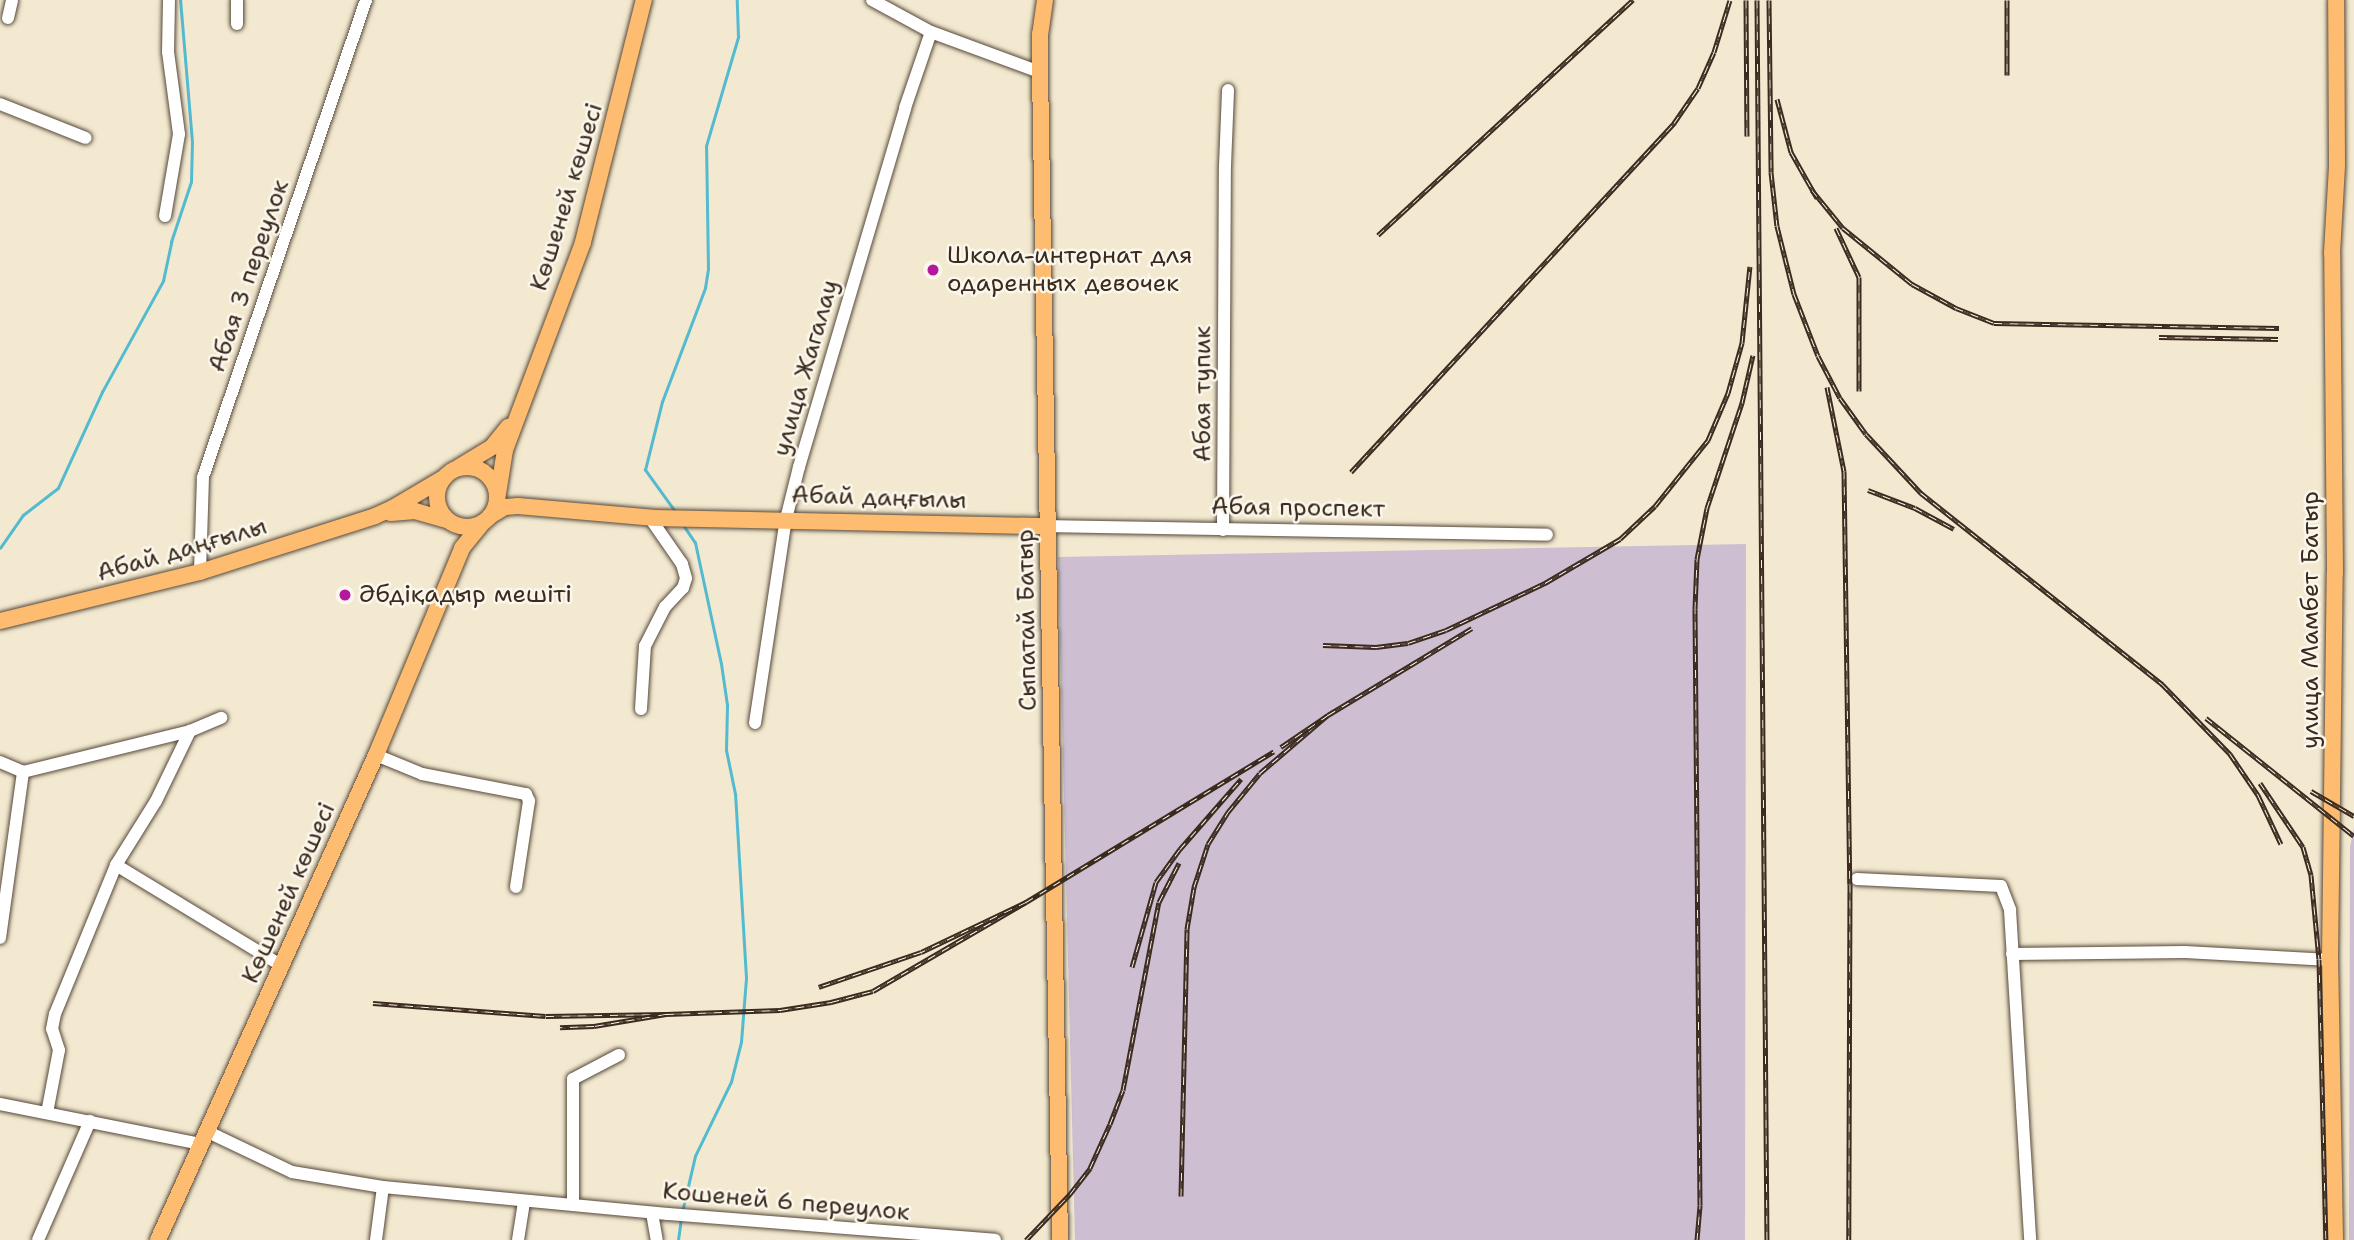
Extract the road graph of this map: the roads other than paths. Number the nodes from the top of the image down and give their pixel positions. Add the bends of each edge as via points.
1 (12, 0) edge
2 (169, 0) edge
3 (237, 0) edge
4 (366, 0) edge
5 (644, 0) edge
6 (872, 0) edge
7 (1045, 0) edge
8 (2336, 0) edge
9 (8, 18) dead end
10 (237, 24) dead end
11 (931, 33) junction
12 (1040, 72) junction
13 (1228, 90) dead end
14 (0, 104) edge
15 (86, 138) dead end
16 (165, 216) dead end
17 (521, 403) junction
18 (457, 468) junction
19 (442, 479) junction
20 (495, 486) junction
21 (548, 508) junction
22 (374, 516) junction
23 (653, 518) junction
24 (487, 519) junction
25 (786, 519) junction
26 (449, 521) junction
27 (1048, 526) junction
28 (1223, 530) junction
29 (1547, 535) dead end
30 (457, 563) junction
31 (200, 572) junction
32 (0, 621) edge
33 (640, 709) dead end
34 (221, 718) dead end
35 (755, 723) dead end
36 (190, 731) junction
37 (376, 755) junction
38 (0, 762) edge
39 (23, 772) junction
40 (116, 865) junction
41 (1857, 879) dead end
42 (516, 887) dead end
43 (0, 938) edge
44 (2012, 954) junction
45 (2330, 960) junction
46 (282, 966) junction
47 (619, 1055) dead end
48 (0, 1104) edge
49 (47, 1113) junction
50 (90, 1121) junction
51 (203, 1138) junction
52 (383, 1187) junction
53 (524, 1201) junction
54 (573, 1205) junction
55 (652, 1213) junction
56 (38, 1240) edge
57 (158, 1240) edge
58 (376, 1240) edge
59 (518, 1240) edge
60 (657, 1240) edge
61 (995, 1240) edge
62 (1060, 1240) edge
63 (2030, 1240) edge
64 (2336, 1240) edge

1 - 9 street
2 - 16 street via 168,52 179,134
3 - 10 street
4 - 31 street, Абая 3 переулок via 203,477
5 - 17 main road, Көшеней көшесі via 583,242
6 - 11 street
7 - 12 main road, Сыпатай Батыр
8 - 45 main road, улица Мамбет Батыр
11 - 12 street
11 - 25 street, улица Жагалау
12 - 27 main road, Сыпатай Батыр
13 - 28 street, Абая тупик
14 - 15 street
17 - 18 main road via 492,447
17 - 20 main road
18 - 19 main road
18 - 20 main road via 468,467
19 - 22 main road
19 - 26 main road via 436,496
20 - 21 main road
20 - 24 main road
21 - 23 main road
21 - 24 main road via 505,507
22 - 26 main road via 415,511
22 - 31 main road, Абай даңғылы
23 - 25 main road, Абай даңғылы
23 - 33 street via 686,578 645,646
24 - 26 main road via 467,527
24 - 30 main road, Көшеней көшесі via 468,539
25 - 27 main road, Абай даңғылы
25 - 35 street, улица Жагалау
26 - 30 main road via 458,543
27 - 28 street, Абая проспект
27 - 62 main road, Сыпатай Батыр
28 - 29 street, Абая проспект
30 - 37 main road, Көшеней көшесі
31 - 32 main road, Абай даңғылы
34 - 36 street
36 - 39 street
36 - 40 street via 156,801
37 - 42 street via 422,774 526,794 529,802
37 - 46 main road, Көшеней көшесі
38 - 39 street
39 - 43 street
40 - 46 street
40 - 49 street via 55,1014 52,1029 59,1050
41 - 44 street via 2001,886 2010,911
44 - 45 street via 2198,952
44 - 63 street
45 - 64 main road, улица Мамбет Батыр
46 - 51 main road, Көшеней көшесі
47 - 54 street via 573,1079
48 - 49 street, Кошеней 6 переулок
49 - 50 street, Кошеней 6 переулок
50 - 51 street, Кошеней 6 переулок
50 - 56 street
51 - 52 street, Кошеней 6 переулок via 292,1172
51 - 57 main road, Көшеней көшесі
52 - 53 street, Кошеней 6 переулок
52 - 58 street
53 - 54 street, Кошеней 6 переулок
53 - 59 street
54 - 55 street, Кошеней 6 переулок
55 - 60 street
55 - 61 street, Кошеней 6 переулок

